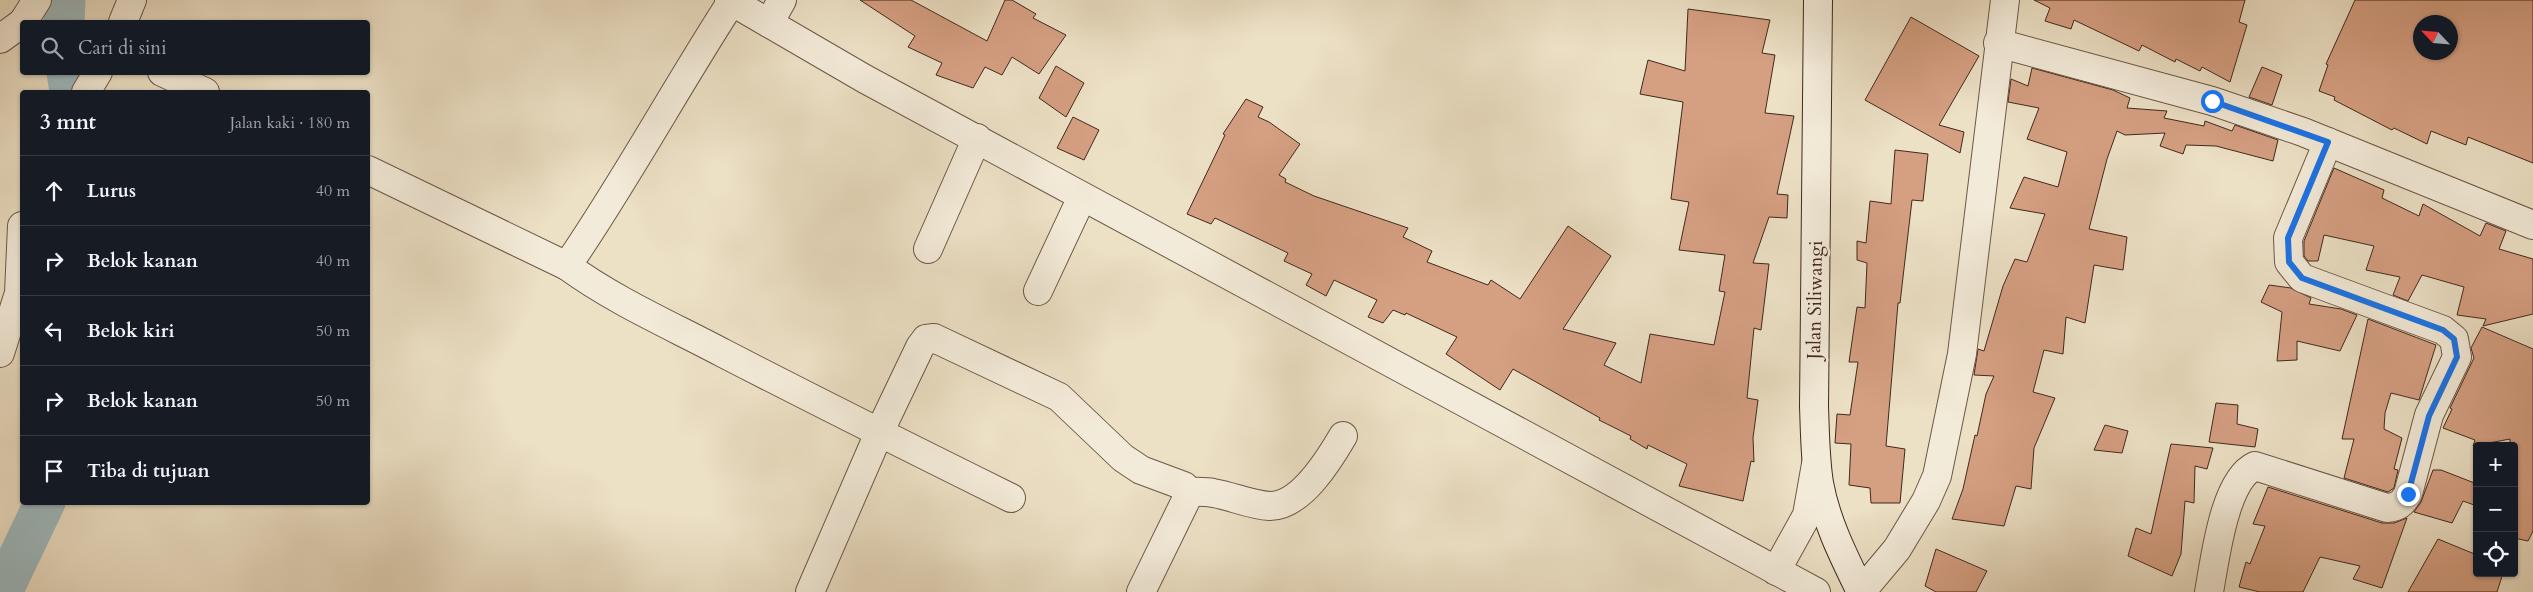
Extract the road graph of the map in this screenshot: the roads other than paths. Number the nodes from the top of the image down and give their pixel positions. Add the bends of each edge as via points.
1 (37, 0) edge
2 (132, 0) edge
3 (1818, 0) edge
4 (2005, 0) edge
5 (730, 1) edge
6 (776, 11) edge
7 (25, 20) edge
8 (124, 20) edge
9 (20, 25) edge
10 (0, 39) edge
11 (1998, 43) junction
12 (96, 75) edge
13 (168, 75) edge
14 (87, 90) edge
15 (201, 90) edge
16 (977, 138) junction
17 (2328, 142) junction
18 (370, 171) edge
19 (1082, 197) junction
20 (2533, 225) edge
21 (928, 249) dead end
22 (567, 266) junction
23 (20, 271) edge
24 (1038, 291) dead end
25 (0, 353) edge
26 (879, 433) junction
27 (1343, 436) dead end
28 (1816, 462) junction
29 (1186, 492) junction
30 (1011, 498) dead end
31 (1776, 571) junction
32 (810, 592) edge
33 (1141, 592) edge
34 (1816, 592) edge
35 (1861, 592) edge
36 (2209, 592) edge

1 - 7 street
2 - 8 street
3 - 28 street, Jalan Siliwangi
4 - 11 street
5 - 6 street
5 - 22 street via 627,174
6 - 16 street via 865,79
9 - 10 street
11 - 17 street via 2212,101
11 - 35 street via 1962,354 1937,476 1902,541
12 - 14 street
13 - 15 street
16 - 19 street
16 - 21 street
17 - 20 street
17 - 36 street via 2288,238 2289,262 2302,278 2443,330 2454,339 2457,357 2429,416 2403,503 2387,508 2255,466 2248,469 2231,497
18 - 22 street
19 - 24 street
19 - 31 street
22 - 26 street via 608,293
23 - 25 street via 19,293
26 - 29 street via 920,347 926,339 934,338 1059,397 1123,458 1142,470 1184,486
26 - 30 street
26 - 32 street
27 - 29 street via 1325,466 1295,496 1282,504 1270,506 1213,493
28 - 31 street via 1807,515
28 - 35 street, Jalan Siliwangi via 1833,534
29 - 33 street via 1187,498
31 - 34 street

